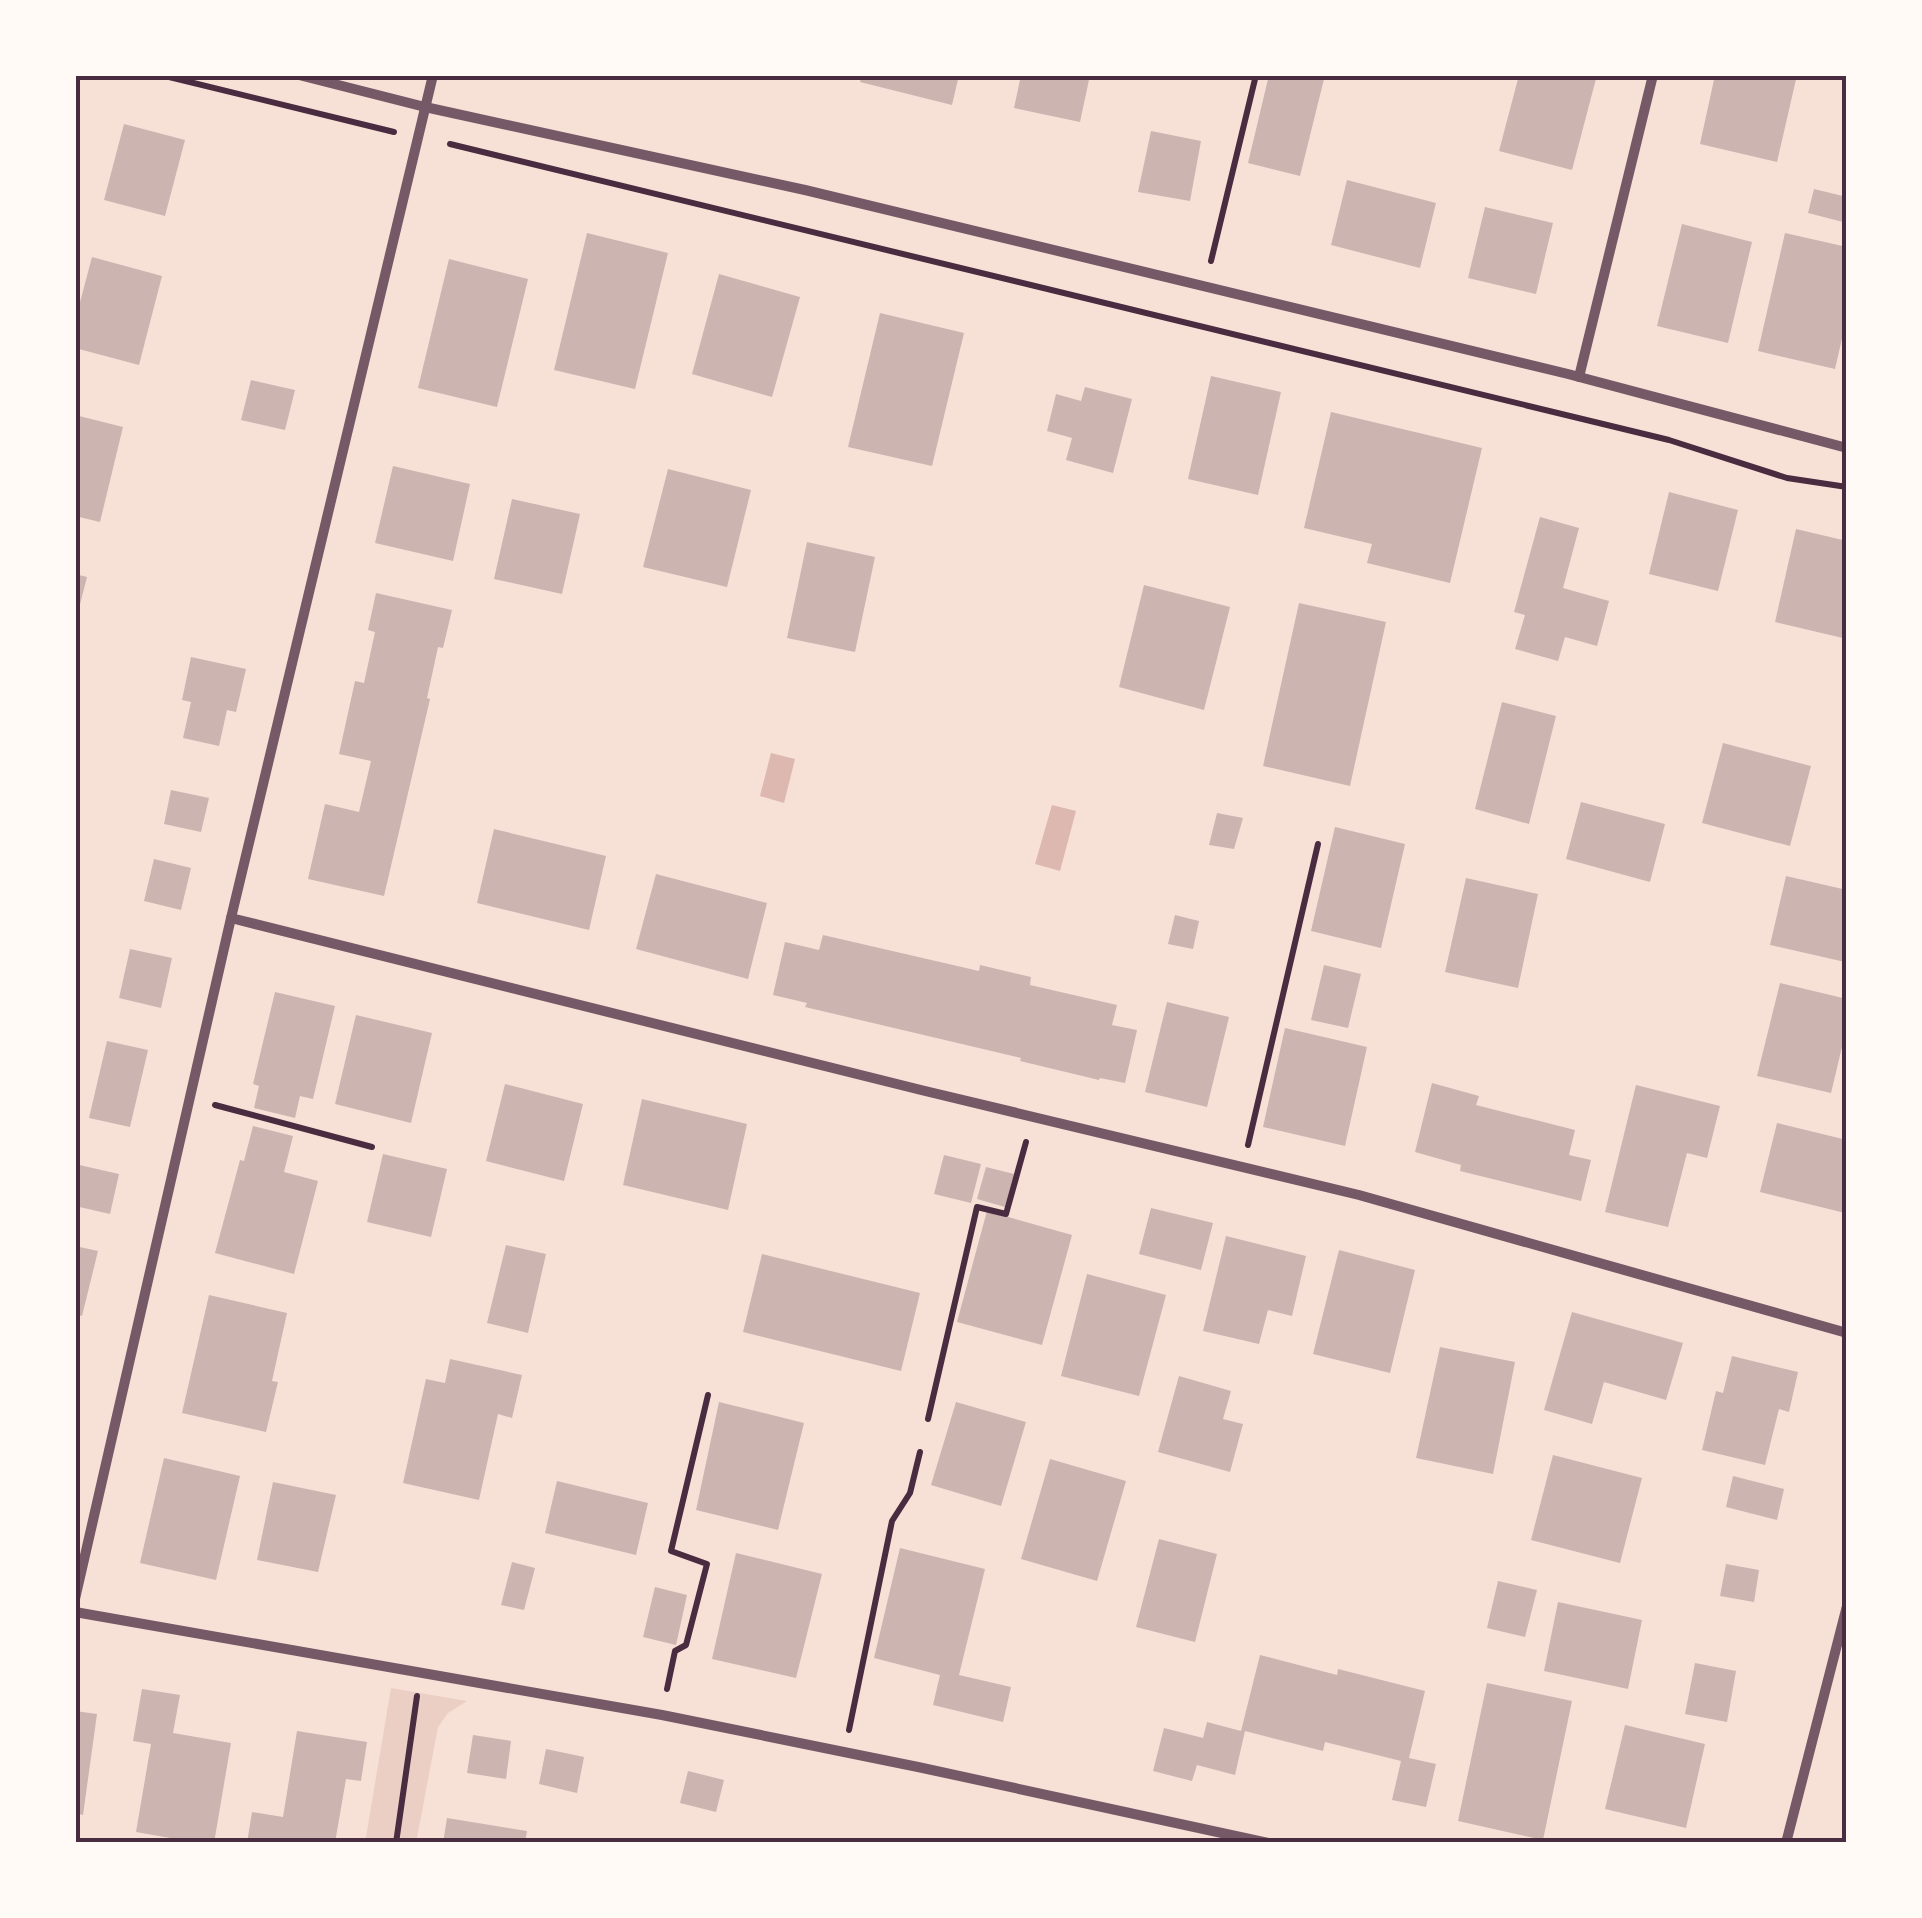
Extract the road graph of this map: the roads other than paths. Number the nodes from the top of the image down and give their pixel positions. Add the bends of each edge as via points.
1 (298, 75) edge
2 (433, 75) edge
3 (1653, 75) edge
4 (425, 107) junction
5 (1579, 377) junction
6 (1847, 448) edge
7 (231, 918) junction
8 (1847, 1333) edge
9 (75, 1599) edge
10 (1847, 1606) edge
11 (75, 1612) edge
12 (1268, 1843) edge
13 (1786, 1843) edge

1 - 4 street
2 - 4 street
3 - 5 street
4 - 5 street via 805,190
4 - 7 street
5 - 6 street
7 - 8 street via 1360,1195
7 - 9 street
10 - 13 street
11 - 12 street via 662,1715

